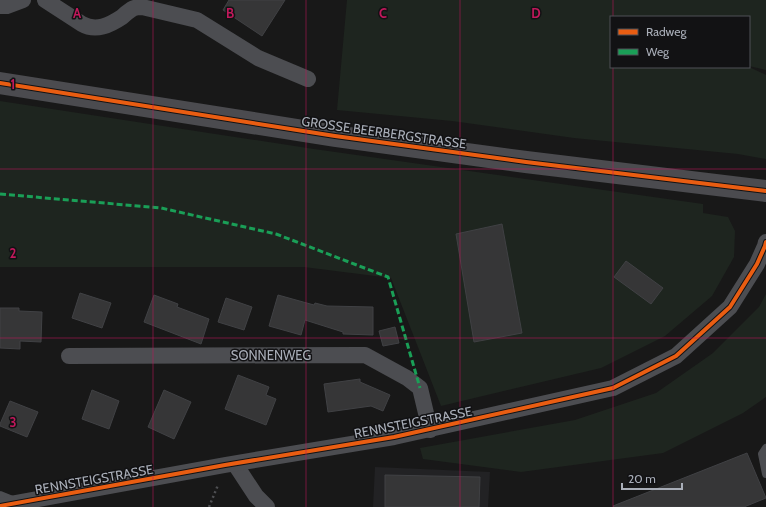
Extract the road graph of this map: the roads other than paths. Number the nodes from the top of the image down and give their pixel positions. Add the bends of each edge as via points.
1 (23, 0) edge
2 (45, 0) edge
3 (0, 6) edge
4 (308, 79) dead end
5 (0, 84) edge
6 (766, 191) edge
7 (766, 242) edge
8 (69, 356) dead end
9 (430, 430) junction
10 (766, 448) edge
11 (235, 464) junction
12 (766, 474) edge
13 (0, 495) edge
14 (19, 503) junction
15 (0, 506) edge
16 (267, 507) edge

1 - 3 street
2 - 4 street via 87,27 93,28 108,25 134,8 142,7 197,20 258,58
5 - 6 street, GROSSE BEERBERGSTRASSE via 335,136
7 - 9 street, RENNSTEIGSTRASSE via 757,264 730,307 676,356 613,388
8 - 9 street, SONNENWEG via 365,355 420,388
9 - 11 street, RENNSTEIGSTRASSE
10 - 12 lane via 762,454
11 - 14 street, RENNSTEIGSTRASSE
11 - 16 street via 256,496
13 - 14 lane
14 - 15 street, RENNSTEIGSTRASSE

